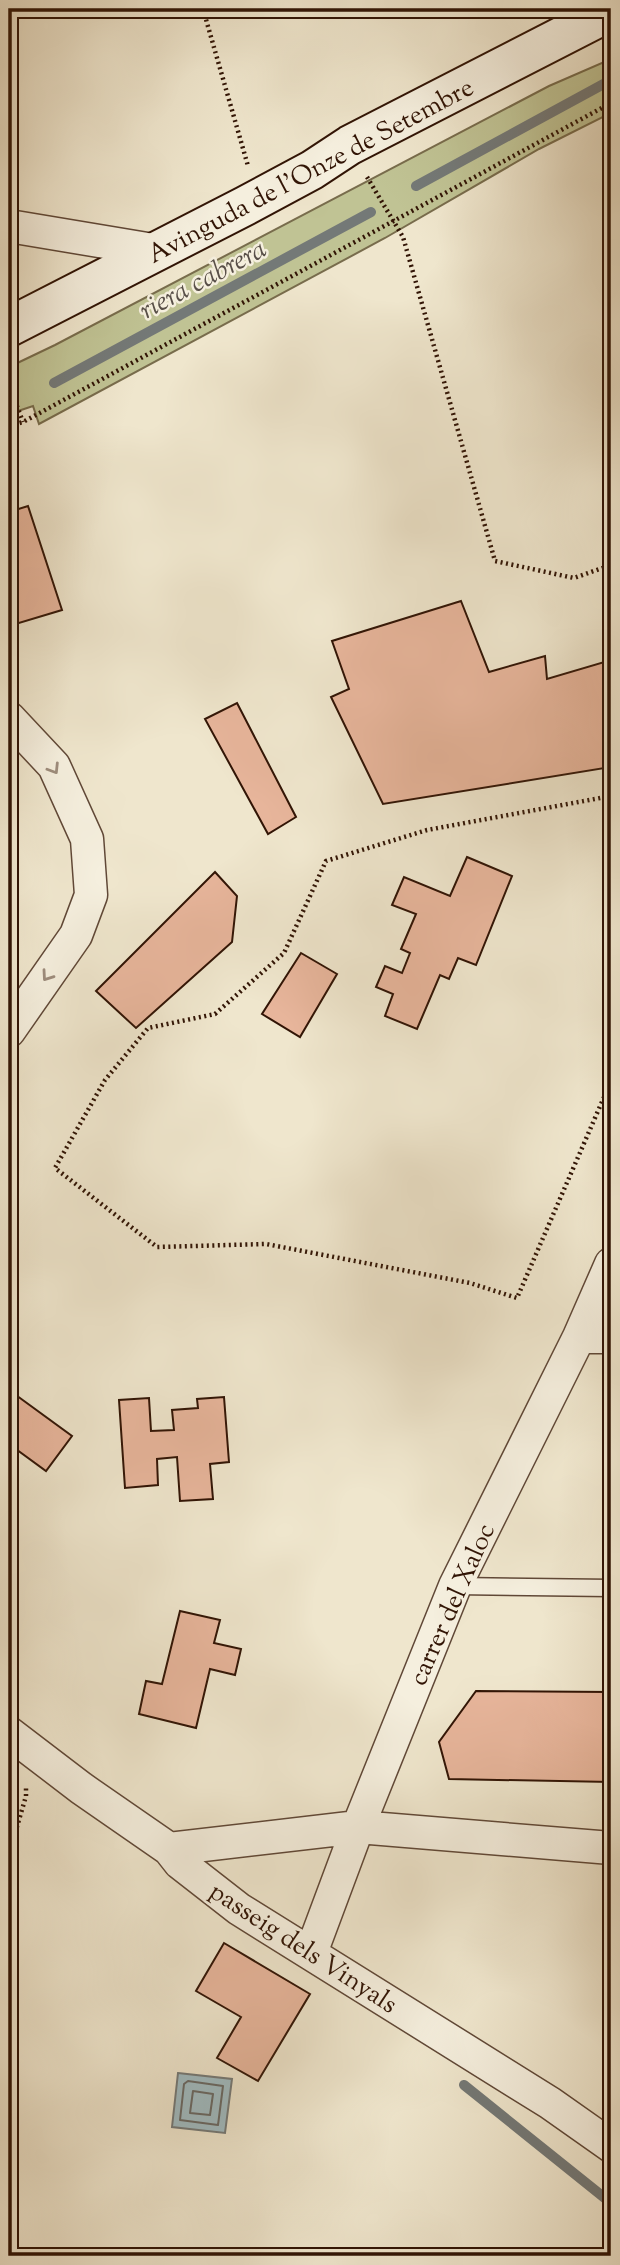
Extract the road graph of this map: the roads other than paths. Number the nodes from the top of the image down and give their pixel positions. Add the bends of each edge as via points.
1 (611, 11) edge
2 (9, 226) edge
3 (159, 251) junction
4 (9, 327) edge
5 (9, 718) edge
6 (9, 1031) edge
7 (611, 1264) edge
8 (579, 1337) junction
9 (611, 1337) edge
10 (455, 1586) junction
11 (611, 1588) edge
12 (18, 1740) edge
13 (358, 1828) junction
14 (611, 1848) edge
15 (169, 1849) junction
16 (311, 1953) junction
17 (611, 2146) edge

1 - 3 street, Avinguda de l'Onze de Setembre via 350,145
2 - 3 street
3 - 4 street, Avinguda de l'Onze de Setembre
5 -> 6 street via 54,766 88,839 91,895 76,935
7 - 8 street, carrer del Xaloc
8 - 9 street
8 - 10 street, carrer del Xaloc
10 - 11 lane
10 - 13 street, carrer del Xaloc
12 - 15 street, passeig dels Vinyals
13 - 14 street
13 - 15 street
13 - 16 street, carrer del Xaloc
15 - 16 street, passeig dels Vinyals via 239,1909
16 - 17 street, passeig dels Vinyals

